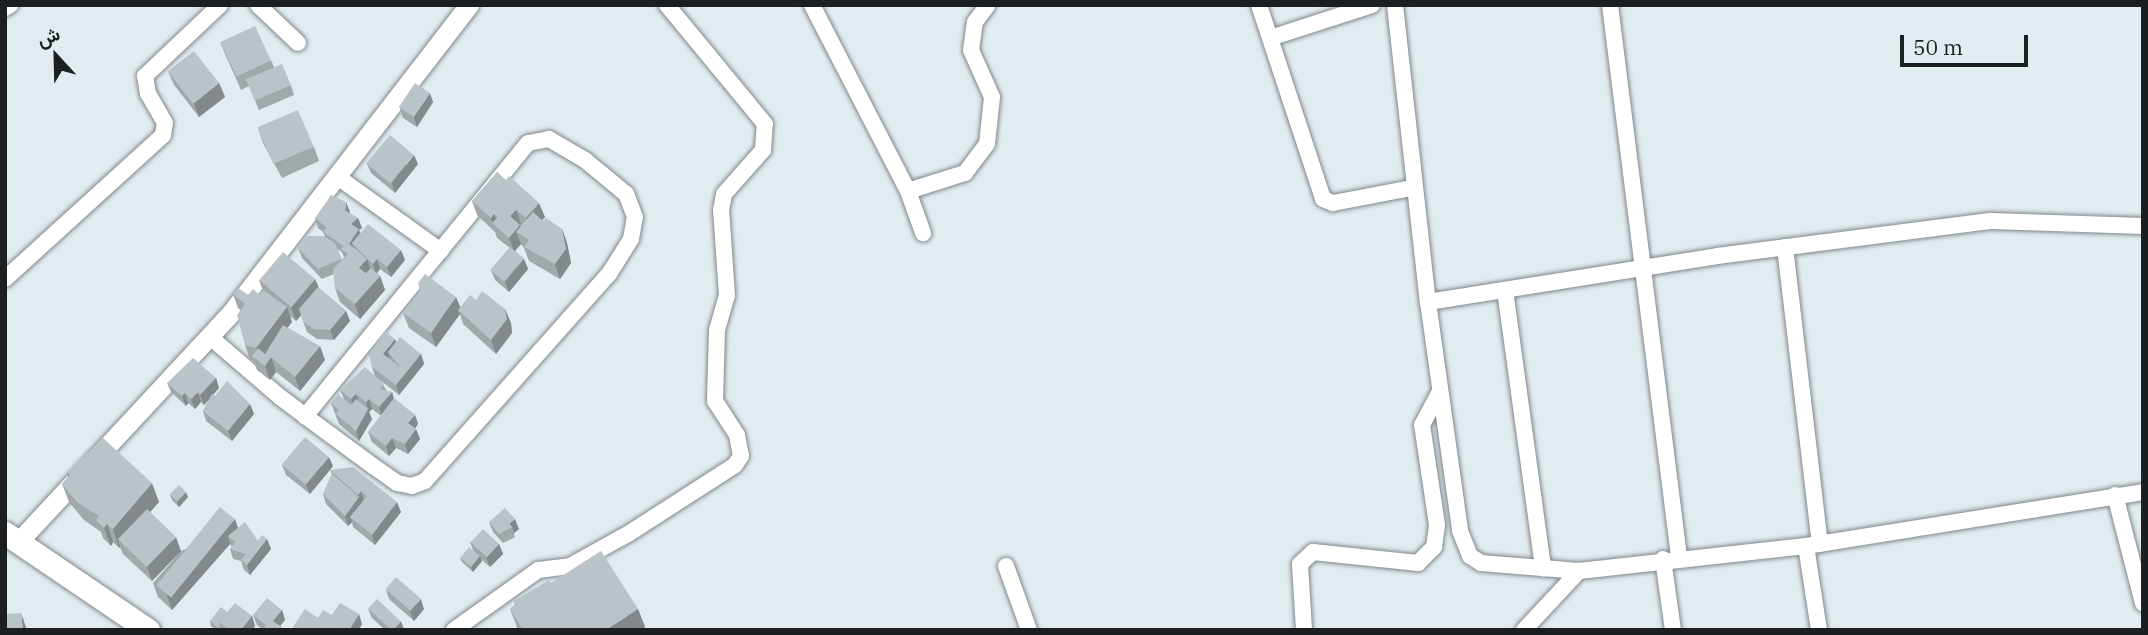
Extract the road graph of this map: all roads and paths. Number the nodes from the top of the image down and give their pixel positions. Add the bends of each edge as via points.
1 (10, 5) edge
2 (220, 5) edge
3 (258, 5) edge
4 (469, 5) edge
5 (667, 5) edge
6 (812, 5) edge
7 (988, 5) edge
8 (1259, 5) edge
9 (1371, 5) edge
10 (1395, 5) edge
11 (1610, 5) edge
12 (5, 8) edge
13 (1270, 38) junction
14 (298, 43) dead end
15 (339, 178) junction
16 (1412, 188) junction
17 (908, 191) junction
18 (2143, 226) edge
19 (923, 233) dead end
20 (1785, 247) junction
21 (441, 251) junction
22 (1644, 268) junction
23 (5, 279) edge
24 (1505, 290) junction
25 (1428, 303) junction
26 (209, 336) junction
27 (1440, 391) junction
28 (305, 416) junction
29 (2143, 492) edge
30 (2115, 495) junction
31 (12, 538) edge
32 (1813, 545) junction
33 (1671, 558) junction
34 (1006, 566) dead end
35 (1543, 568) junction
36 (1579, 571) junction
37 (2143, 603) edge
38 (148, 630) edge
39 (453, 630) edge
40 (1029, 630) edge
41 (1304, 630) edge
42 (1524, 630) edge
43 (1673, 630) edge
44 (1819, 630) edge

1 - 12 street
2 - 23 street via 145,76 165,123 163,135
3 - 14 street
4 - 15 street
5 - 39 street via 750,100 766,131 763,150 724,194 721,209 727,295 717,330 715,401 737,435 741,456 735,465 628,534 570,566 538,570
6 - 17 street
7 - 17 street via 975,22 971,50 992,96 987,144 965,173
8 - 13 street
9 - 13 street
10 - 16 street
11 - 22 street
13 - 16 street via 1323,199 1333,203
15 - 21 street
15 - 26 street
16 - 25 street
17 - 19 street
18 - 20 street via 1992,221
20 - 22 street
20 - 32 street
21 - 28 street
21 - 28 street via 528,143 549,139 585,160 626,194 635,217 631,239 609,274 425,481 412,486 397,483
22 - 24 street
22 - 33 street
24 - 25 street
24 - 35 street
25 - 27 street
26 - 28 street
26 - 31 street
27 - 35 street via 1460,531 1470,556 1481,563
27 - 41 street via 1422,425 1437,525 1434,547 1418,563 1313,552 1300,564
29 - 30 street
30 - 32 street
30 - 37 street
31 - 38 main road
32 - 33 street
32 - 44 street
33 - 36 street
33 - 43 street
34 - 40 street
35 - 36 street
36 - 42 street

